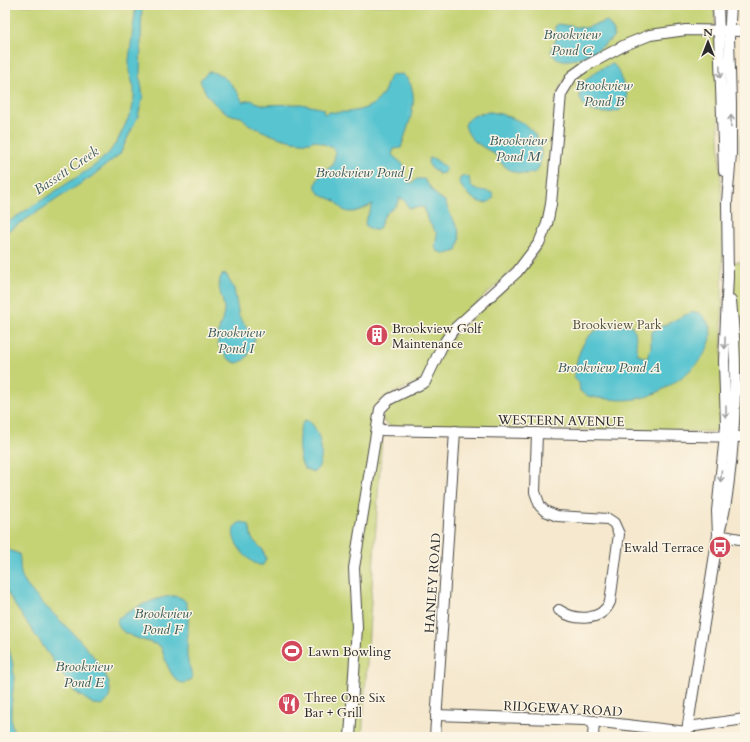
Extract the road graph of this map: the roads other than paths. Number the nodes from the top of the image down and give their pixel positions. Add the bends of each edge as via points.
1 (718, 5) edge
2 (724, 5) edge
3 (731, 5) edge
4 (719, 30) junction
5 (730, 31) junction
6 (745, 31) edge
7 (727, 202) junction
8 (377, 430) junction
9 (455, 431) junction
10 (537, 433) junction
11 (730, 437) junction
12 (745, 438) edge
13 (718, 535) junction
14 (745, 540) edge
15 (559, 610) dead end
16 (436, 715) junction
17 (745, 719) edge
18 (594, 720) junction
19 (687, 732) edge
20 (350, 737) edge
21 (435, 737) edge
22 (593, 737) edge

1 - 4 street
2 - 5 street via 725,25
3 - 5 street
4 - 5 street
4 -> 7 street
4 - 8 street via 670,31 640,38 577,71 566,83 558,109 549,215 539,243 517,272 452,330 425,382 390,399 383,406
5 - 6 street
7 -> 5 street via 731,132
7 - 11 street via 728,276 735,367
8 - 9 street, WESTERN AVENUE
8 - 20 street via 354,568 357,627
9 - 10 street, WESTERN AVENUE
9 - 16 street, HANLEY ROAD
10 - 11 street, WESTERN AVENUE
10 - 15 street via 535,492 540,506 557,516 608,519 614,523 619,534 610,602 605,609 598,615 588,617 572,616
11 - 12 street, WESTERN AVENUE
11 - 13 street via 724,513
13 - 14 street
13 - 19 street
16 - 18 street, RIDGEWAY ROAD
16 - 21 street, HANLEY ROAD
17 - 19 street, RIDGEWAY ROAD
18 - 19 street, RIDGEWAY ROAD
18 - 22 street

